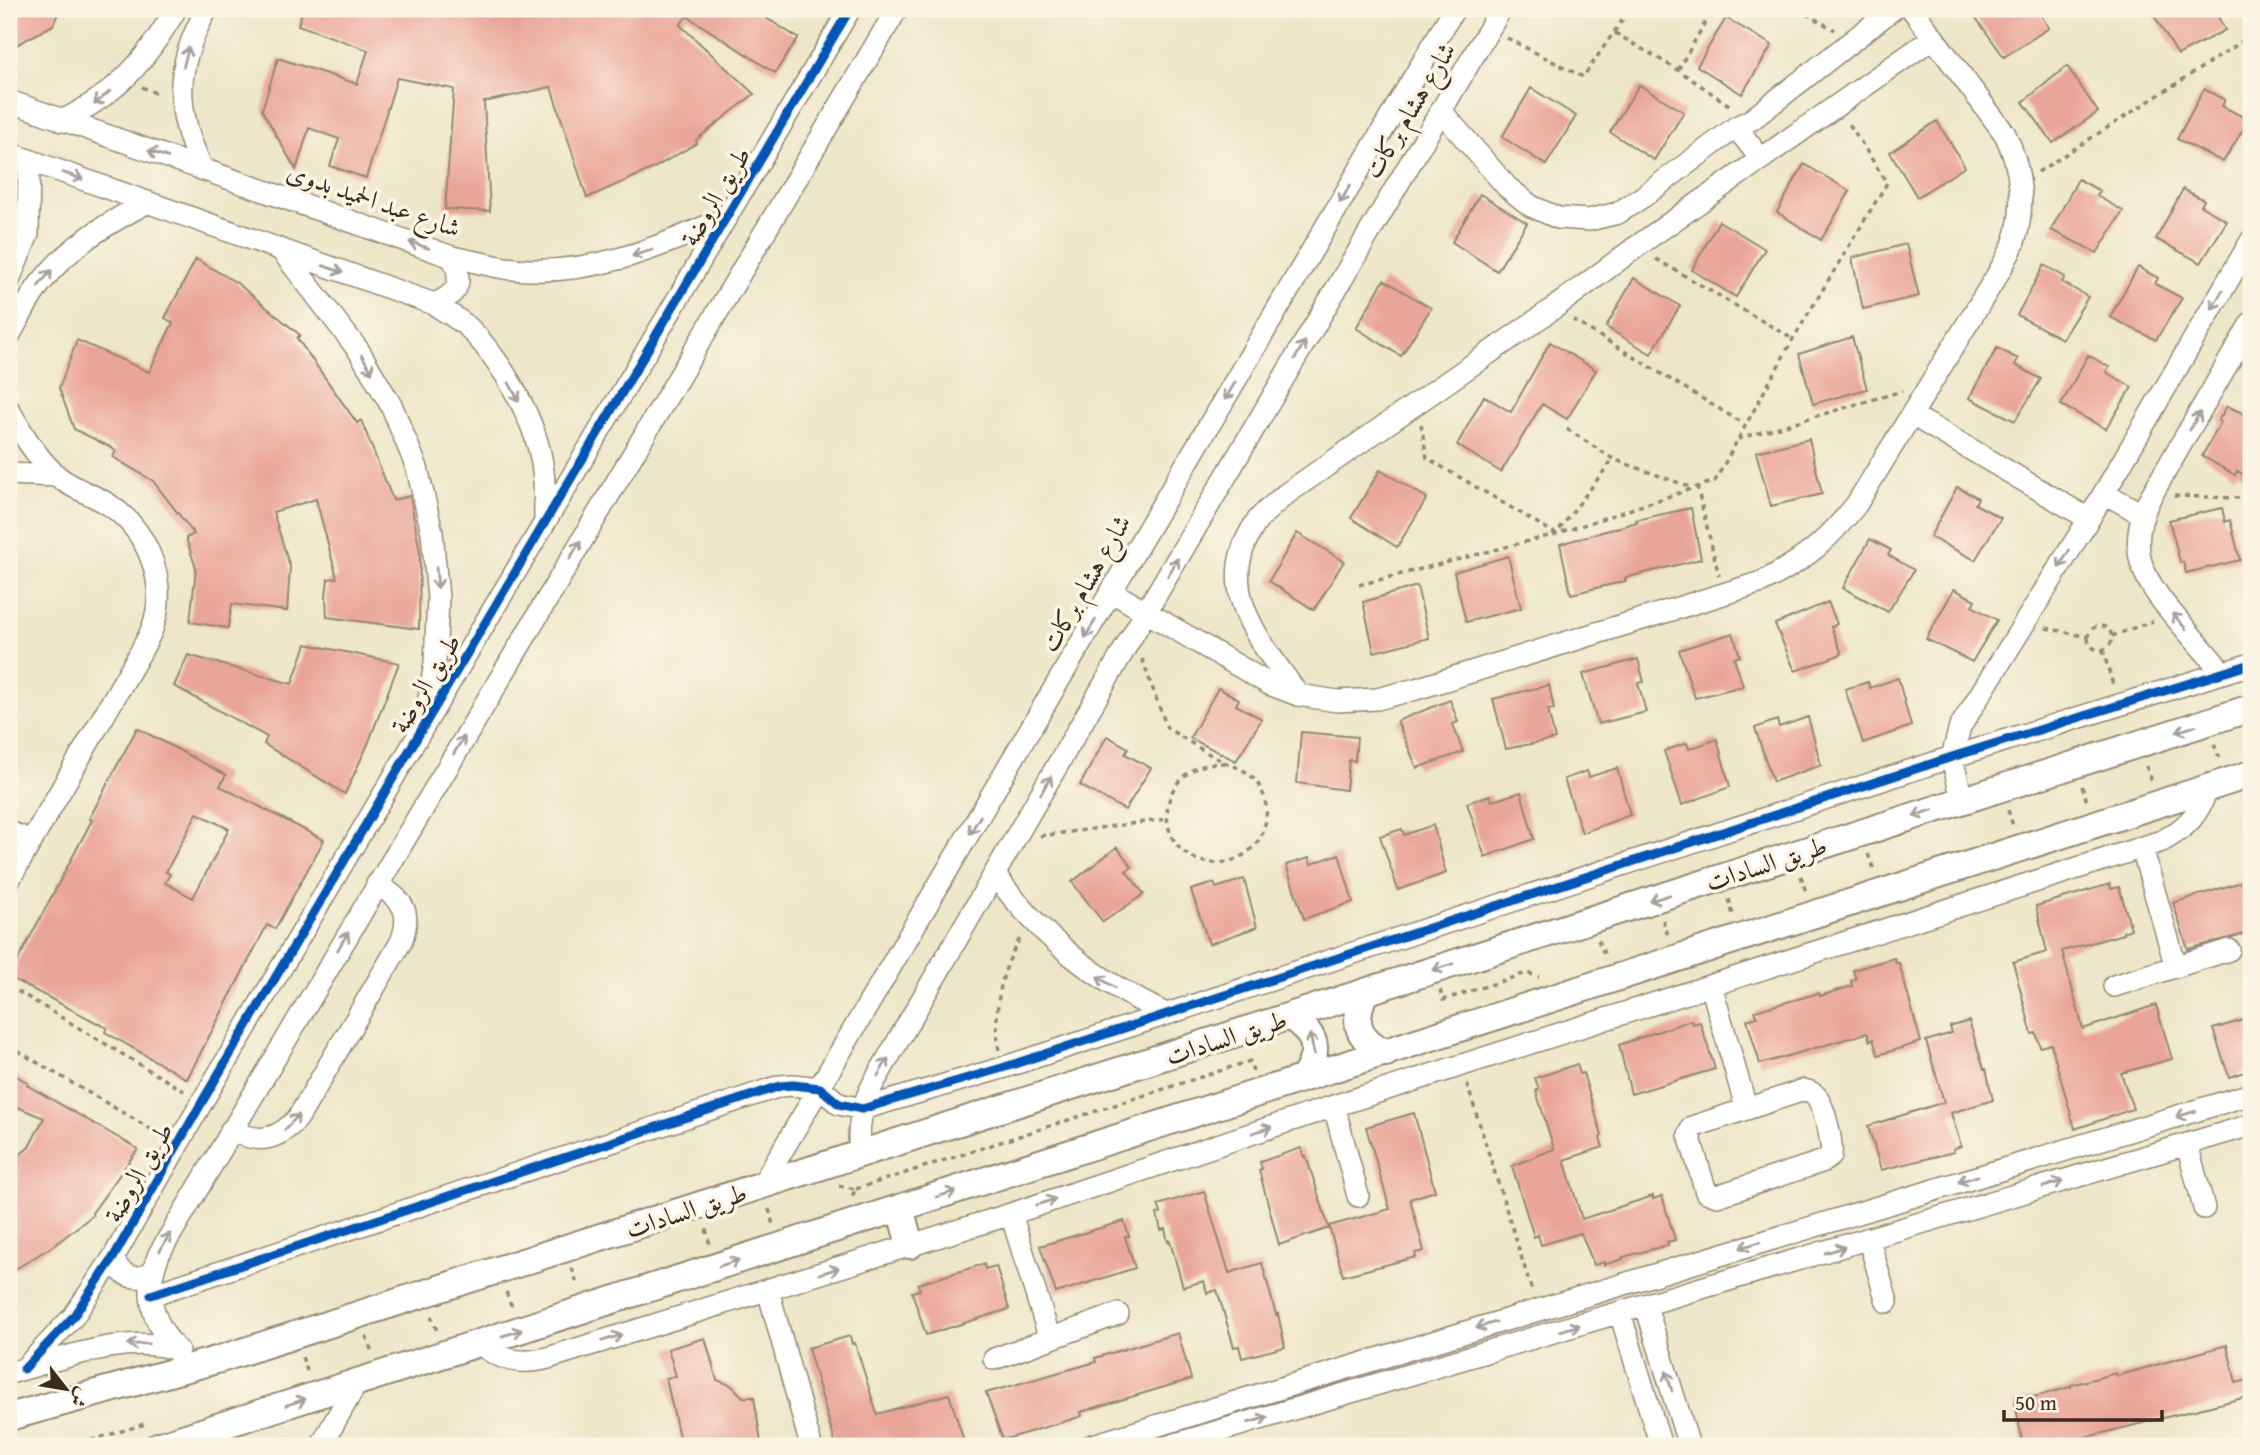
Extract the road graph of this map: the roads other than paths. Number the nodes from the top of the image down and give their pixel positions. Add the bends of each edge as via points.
1 (176, 9) edge
2 (207, 9) edge
3 (850, 9) edge
4 (897, 9) edge
5 (1454, 9) edge
6 (1501, 9) edge
7 (1893, 9) edge
8 (1912, 9) edge
9 (1933, 38) junction
10 (9, 102) edge
11 (1441, 111) junction
12 (62, 121) junction
13 (1743, 123) junction
14 (9, 153) edge
15 (1761, 159) junction
16 (29, 160) junction
17 (203, 170) junction
18 (148, 202) junction
19 (727, 217) junction
20 (2251, 241) edge
21 (282, 251) junction
22 (452, 257) junction
23 (9, 280) edge
24 (434, 304) junction
25 (2251, 323) edge
26 (9, 336) edge
27 (9, 410) edge
28 (1912, 415) junction
29 (9, 474) edge
30 (57, 476) junction
31 (2104, 493) junction
32 (2147, 505) junction
33 (2089, 519) junction
34 (545, 520) junction
35 (1112, 592) junction
36 (1146, 612) junction
37 (2251, 664) edge
38 (2223, 673) junction
39 (1298, 695) junction
40 (2251, 708) edge
41 (425, 724) junction
42 (1952, 757) junction
43 (2250, 775) edge
44 (2207, 789) junction
45 (1962, 800) junction
46 (9, 832) edge
47 (32, 841) junction
48 (2142, 848) junction
49 (995, 875) junction
50 (9, 880) edge
51 (377, 884) junction
52 (2229, 950) dead end
53 (283, 966) junction
54 (2176, 967) junction
55 (1711, 985) junction
56 (316, 986) junction
57 (2114, 986) dead end
58 (1365, 992) junction
59 (1166, 1014) junction
60 (1290, 1016) junction
61 (247, 1026) junction
62 (280, 1045) junction
63 (1386, 1052) junction
64 (1304, 1079) junction
65 (820, 1088) junction
66 (2251, 1094) edge
67 (1334, 1106) junction
68 (1746, 1107) junction
69 (862, 1109) junction
70 (2251, 1125) edge
71 (231, 1130) junction
72 (2187, 1144) junction
73 (860, 1154) junction
74 (762, 1185) junction
75 (1358, 1196) dead end
76 (900, 1208) junction
77 (2204, 1208) dead end
78 (1011, 1214) junction
79 (1869, 1240) junction
80 (910, 1245) junction
81 (1717, 1255) junction
82 (113, 1258) junction
83 (151, 1273) junction
84 (1725, 1283) junction
85 (768, 1290) junction
86 (150, 1295) junction
87 (1887, 1303) dead end
88 (1646, 1306) junction
89 (1536, 1310) junction
90 (1620, 1313) junction
91 (1118, 1314) dead end
92 (1542, 1336) junction
93 (1050, 1339) junction
94 (479, 1343) junction
95 (176, 1349) junction
96 (994, 1359) dead end
97 (201, 1364) junction
98 (16, 1371) edge
99 (369, 1379) junction
100 (9, 1417) edge
101 (1133, 1440) edge
102 (158, 1446) edge
103 (321, 1446) edge
104 (811, 1446) edge
105 (1090, 1446) edge
106 (1169, 1446) edge
107 (1661, 1446) edge
108 (1689, 1446) edge

1 -> 12 street via 144,60 92,106
17 -> 2 street via 190,141 182,104 183,71 192,36
3 - 19 street, طريق الروضة
51 -> 4 street
5 -> 35 street, شارع هشام بركات
6 - 11 street, شارع هشام بركات
7 - 13 street
8 - 9 street
9 - 15 street
9 - 28 street via 2005,134 2016,157 2022,207 2014,244
10 - 12 street, شارع عبد الحميد بدوى
11 - 13 street via 1507,187 1531,206 1558,218 1589,220 1618,213 1644,197
36 -> 11 street, شارع هشام بركات
17 -> 12 street, شارع عبد الحميد بدوى
13 - 15 street
14 - 16 street
15 - 39 street via 1286,494 1255,523 1239,557 1238,596 1255,631
16 -> 18 street
16 - 23 street via 28,234
22 -> 17 street, شارع عبد الحميد بدوى
18 - 21 street
26 -> 18 street via 39,285 68,253 102,226
19 -> 22 street, شارع عبد الحميد بدوى via 646,253 600,264 507,268
19 - 34 street, طريق الروضة
20 -> 31 street
21 -> 24 street
21 -> 41 street via 359,351 392,408 417,468 432,532 438,598 435,663
22 - 24 street via 459,271 458,286 448,299
24 -> 34 street via 468,327 516,393 543,469
32 -> 25 street
27 - 30 street
28 - 33 street
28 - 39 street via 1856,505 1830,537 1798,563 1762,582 1377,699 1337,701
29 - 30 street
30 - 47 street via 111,506 132,524 156,573 158,601 140,653
31 - 32 street
31 - 33 street
38 -> 32 street via 2154,592 2141,568 2137,541
33 -> 42 street via 1960,727
34 - 41 street, طريق الروضة
35 - 36 street
35 -> 65 street, شارع هشام بركات
36 - 39 street via 1269,684
49 -> 36 street, شارع هشام بركات
37 - 38 street
38 - 42 street
40 -> 45 main road, طريق السادات
41 - 53 street, طريق الروضة
42 - 45 street
42 - 59 street
43 - 44 main road
44 - 48 street via 2191,822 2171,837
44 - 63 main road
45 -> 58 main road, طريق السادات
46 - 47 street
47 - 50 street
48 - 54 street
48 - 55 street
59 -> 49 street via 1129,996 1061,949
69 -> 49 street, شارع هشام بركات
56 -> 51 street
71 -> 51 street via 259,1139 288,1129 298,1118 405,931 403,906 397,896
52 - 54 street
53 - 56 street
53 - 61 street, طريق الروضة
54 - 57 street
55 - 67 street
55 - 68 street
56 - 62 street
58 - 60 main road, طريق السادات
58 - 63 main road via 1357,1010 1359,1029 1369,1044
59 - 69 street
64 -> 60 main road via 1314,1062 1315,1044 1306,1027
60 - 73 main road, طريق السادات
61 - 62 street
61 - 82 street, طريق الروضة
62 - 71 street
63 - 64 main road
76 -> 64 main road
65 - 69 street via 839,1104
65 - 74 street, شارع هشام بركات
65 - 86 street via 793,1085 767,1090
66 -> 81 street
67 - 75 street
78 -> 67 street
68 - 68 street via 1804,1090 1812,1092 1819,1100 1831,1156 1753,1185 1710,1195 1689,1135 1692,1127
69 - 73 street, شارع هشام بركات
70 - 72 street
83 -> 71 street
72 - 77 street
79 -> 72 street
73 - 74 main road, طريق السادات
74 - 97 main road, طريق السادات
76 - 80 main road
94 -> 76 main road
78 - 80 street
78 - 93 street
84 -> 79 street
79 - 87 street
85 -> 80 street
81 - 84 street
81 - 89 street
82 - 83 street via 123,1274 132,1278
82 - 98 street, طريق الروضة via 73,1317
83 - 86 street
84 - 88 street
94 -> 85 street via 494,1355 530,1363
85 - 104 street
86 - 95 street via 164,1336
88 - 90 street
108 -> 88 street
89 - 92 street
89 -> 101 street
92 -> 90 street
90 - 107 street
91 - 93 street
106 -> 92 street
93 - 96 street
94 - 99 main road
95 - 97 street
95 -> 98 street via 139,1342
97 - 100 main road, طريق السادات
102 -> 99 main road
99 - 103 street
101 - 105 street

